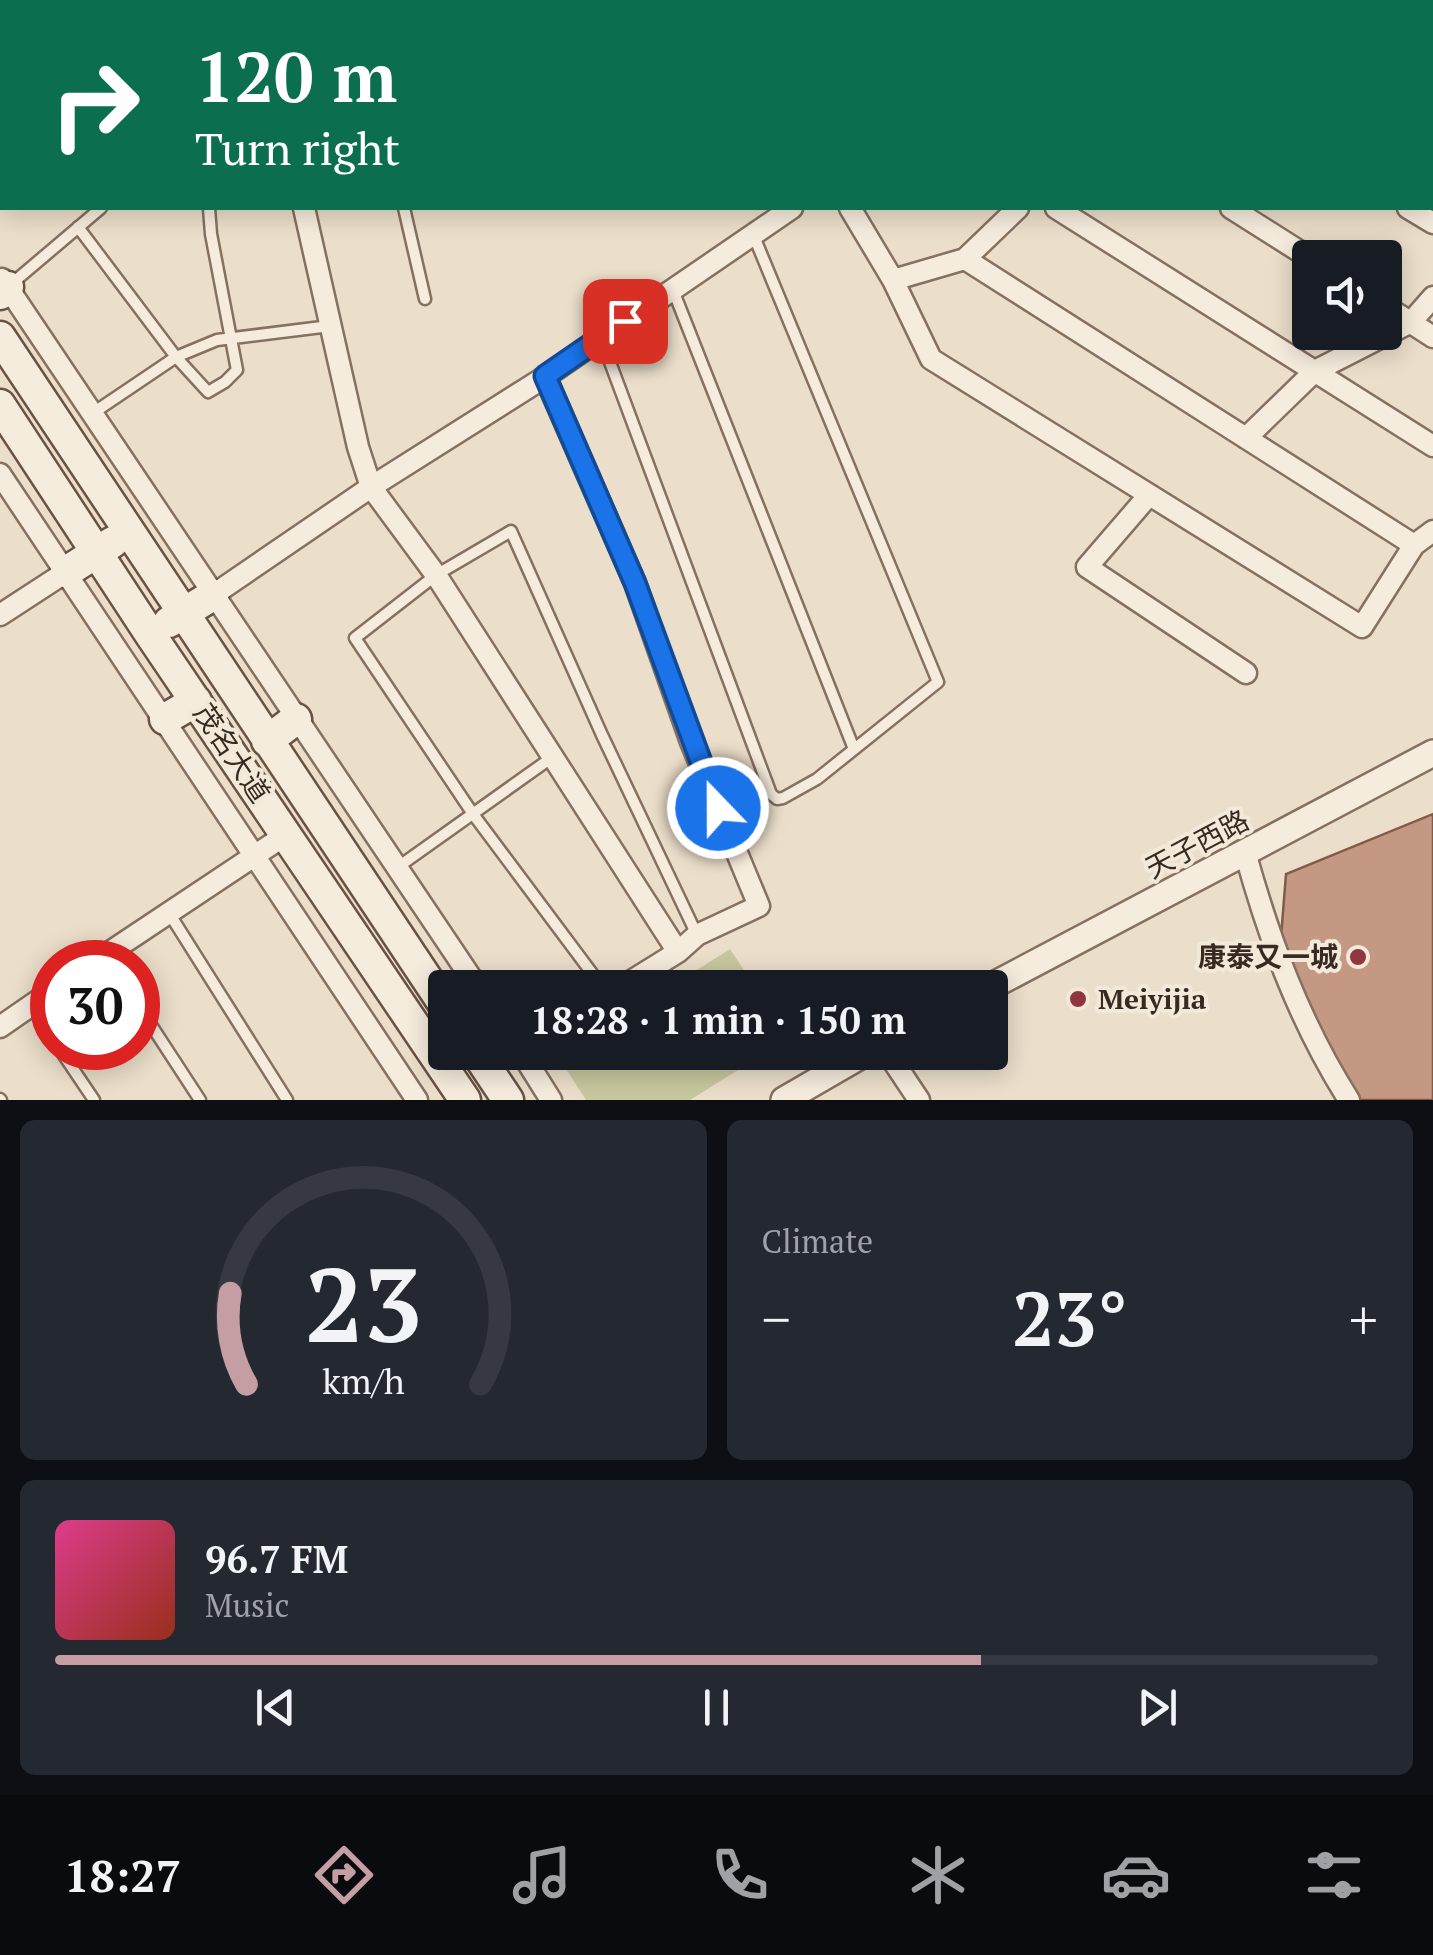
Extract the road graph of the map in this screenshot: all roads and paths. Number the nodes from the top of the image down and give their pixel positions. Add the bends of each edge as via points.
1 (99, 210) edge
2 (210, 210) edge
3 (304, 210) edge
4 (404, 210) edge
5 (789, 210) edge
6 (851, 210) edge
7 (1016, 210) edge
8 (1059, 210) edge
9 (1234, 210) edge
10 (1411, 210) edge
11 (1433, 223) edge
12 (78, 227) junction
13 (753, 233) junction
14 (1292, 247) edge
15 (965, 259) junction
16 (892, 280) junction
17 (3, 286) edge
18 (672, 289) junction
19 (1433, 297) edge
20 (425, 299) dead end
21 (1402, 317) edge
22 (1410, 322) junction
23 (331, 326) junction
24 (0, 336) edge
25 (1433, 336) edge
26 (232, 338) junction
27 (601, 338) junction
28 (176, 357) junction
29 (1315, 371) junction
30 (545, 376) junction
31 (0, 406) edge
32 (92, 413) junction
33 (1246, 438) junction
34 (1433, 446) edge
35 (12, 451) edge
36 (0, 474) edge
37 (372, 487) junction
38 (1149, 495) junction
39 (1433, 531) edge
40 (129, 532) junction
41 (1414, 546) junction
42 (96, 552) junction
43 (66, 572) junction
44 (436, 575) junction
45 (212, 595) junction
46 (183, 613) junction
47 (0, 616) edge
48 (150, 634) junction
49 (1246, 673) dead end
50 (196, 702) junction
51 (165, 719) junction
52 (296, 719) junction
53 (267, 741) junction
54 (854, 749) junction
55 (1433, 753) edge
56 (554, 756) junction
57 (473, 814) junction
58 (316, 815) junction
59 (287, 834) junction
60 (1245, 852) junction
61 (256, 854) junction
62 (398, 867) junction
63 (170, 913) junction
64 (698, 934) junction
65 (132, 940) edge
66 (678, 952) junction
67 (466, 970) edge
68 (590, 970) edge
69 (649, 970) edge
70 (1008, 977) edge
71 (428, 981) edge
72 (30, 1007) edge
73 (0, 1026) edge
74 (160, 1038) edge
75 (74, 1070) edge
76 (488, 1070) edge
77 (532, 1070) edge
78 (836, 1070) edge
79 (899, 1070) edge
80 (94, 1100) edge
81 (200, 1100) edge
82 (287, 1100) edge
83 (418, 1100) edge
84 (465, 1100) edge
85 (508, 1100) edge
86 (551, 1100) edge
87 (784, 1100) edge
88 (919, 1100) edge
89 (1349, 1100) edge

1 - 12 lane
2 - 26 lane
3 - 23 street
4 - 20 lane
5 - 13 street
6 - 16 street
7 - 15 street
8 - 29 street
9 - 14 street
10 - 11 street
12 - 17 lane
12 - 28 lane
13 - 18 street
13 - 54 lane via 938,682
15 - 16 street
15 - 33 street
16 - 38 street via 930,359
17 - 32 street
18 - 27 street
18 - 54 lane
19 - 22 street
21 - 22 street
22 - 25 street
22 - 29 street
23 - 26 lane
23 - 37 street
24 - 40 main road, 茂名大道
26 - 28 lane
26 - 28 lane via 237,370 208,392
27 - 30 street
27 - 54 lane via 771,794 780,799 795,793
28 - 32 lane
29 - 33 street
29 - 34 street
30 - 37 street
30 - 64 street via 635,583 758,906
31 - 35 main road, 茂名大道
32 - 45 street
33 - 41 street
35 - 42 main road, 茂名大道
36 - 43 street
37 - 44 street
37 - 45 street
38 - 41 street via 1362,627
38 - 49 street via 1087,568
39 - 41 street
40 - 42 main road
40 - 46 main road, 茂名大道
42 - 43 main road
42 - 48 main road, 茂名大道
43 - 47 street
43 - 51 street
44 - 56 street
44 - 57 lane via 355,638
44 - 64 lane via 511,531
45 - 46 main road
45 - 52 street
46 - 48 main road
46 - 53 main road, 茂名大道
48 - 50 main road, 茂名大道
50 - 51 main road
50 - 59 main road, 茂名大道
51 - 61 street
52 - 53 main road
52 - 62 street
53 - 58 main road, 茂名大道
55 - 60 street, 天子西路
56 - 57 lane
56 - 66 street
57 - 62 lane
57 - 68 lane
58 - 59 main road
58 - 71 main road, 茂名大道
59 - 61 street
59 - 84 main road, 茂名大道
60 - 70 street, 天子西路
60 - 89 street via 1298,1008
61 - 63 street
61 - 83 street
62 - 67 street
63 - 65 street
63 - 82 lane
64 - 66 street
66 - 69 street
72 - 73 street
74 - 81 lane
75 - 80 lane
76 - 85 main road
77 - 86 street
78 - 87 street
79 - 88 street

